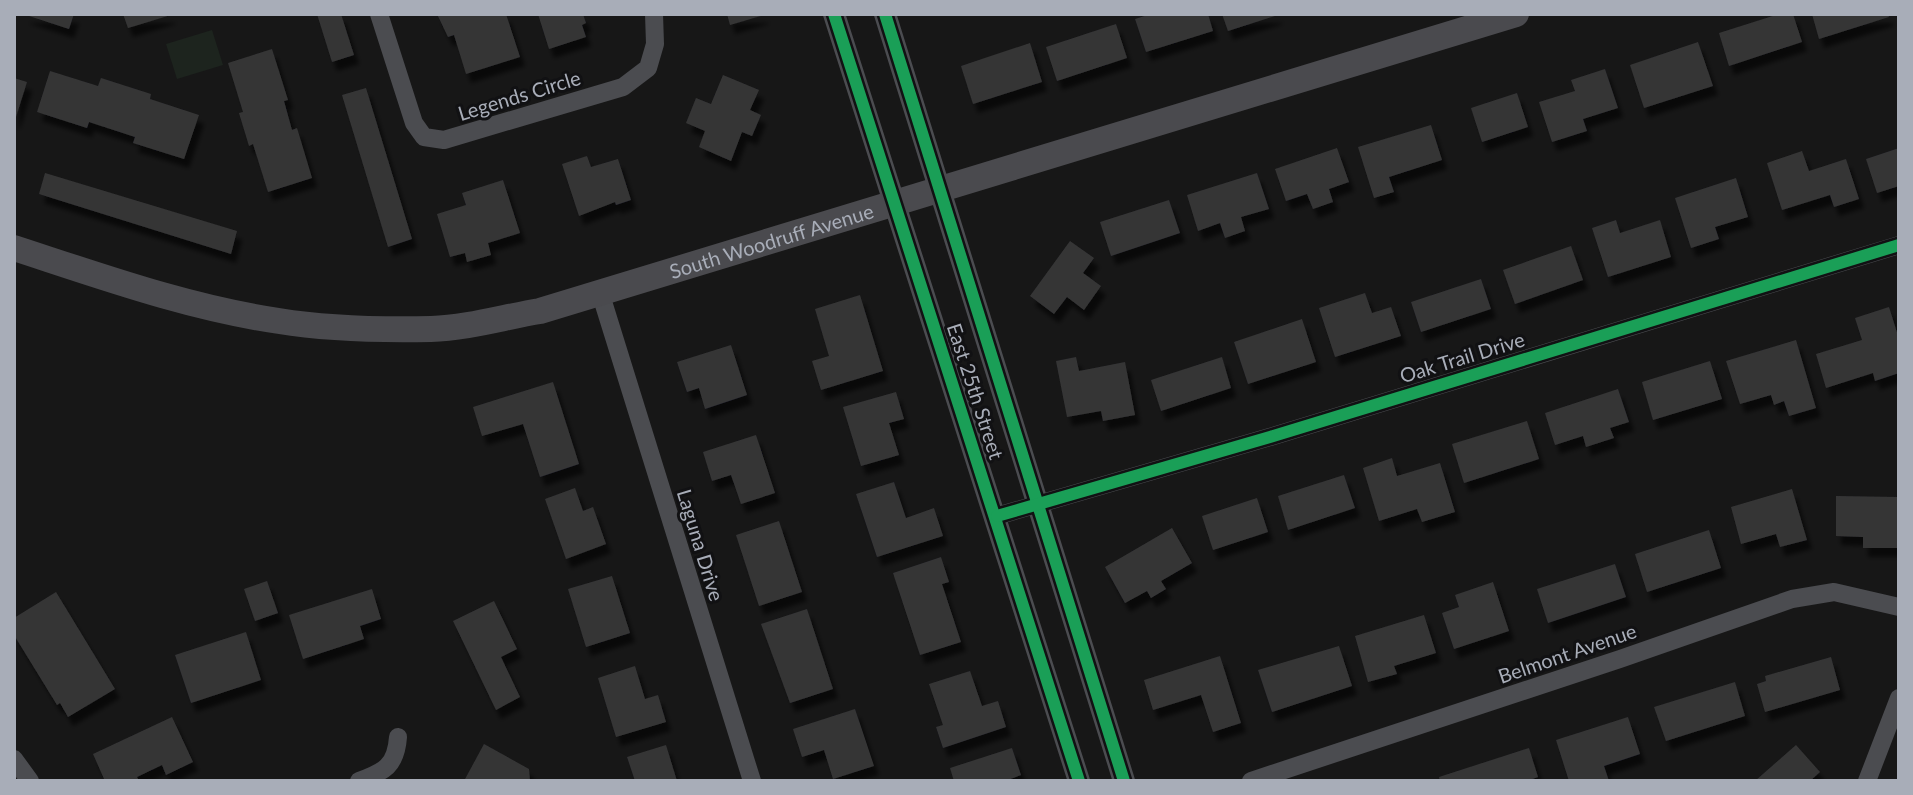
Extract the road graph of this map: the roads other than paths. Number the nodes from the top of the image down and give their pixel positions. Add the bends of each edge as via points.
1 (379, 14) edge
2 (654, 14) edge
3 (834, 14) edge
4 (885, 14) edge
5 (1516, 14) edge
6 (940, 189) junction
7 (894, 204) junction
8 (1899, 245) edge
9 (14, 248) edge
10 (600, 292) junction
11 (1037, 504) junction
12 (997, 516) junction
13 (1899, 607) edge
14 (1899, 698) edge
15 (398, 737) dead end
16 (14, 759) edge
17 (30, 781) edge
18 (359, 781) edge
19 (752, 781) edge
20 (1079, 781) edge
21 (1124, 781) edge
22 (1251, 781) edge
23 (1867, 781) edge

1 - 2 street, Legends Circle via 414,123 424,137 444,140 623,87 648,68 655,44
3 - 7 street, East 25th Street
4 - 6 street, East 25th Street
5 - 6 main road, South Woodruff Avenue
6 - 7 main road, South Woodruff Avenue
6 - 11 street, East 25th Street
7 - 10 main road, South Woodruff Avenue
7 - 12 street, East 25th Street
8 - 11 street, Oak Trail Drive
9 - 10 main road, South Woodruff Avenue via 223,310 332,327 450,327 540,311
10 - 19 street, Laguna Drive
11 - 12 street, Oak Trail Drive
11 - 21 street, East 25th Street
12 - 20 street, East 25th Street
13 - 22 street, Belmont Avenue via 1834,592 1792,599
14 - 23 street
15 - 18 street via 397,755 380,774
16 - 17 street

